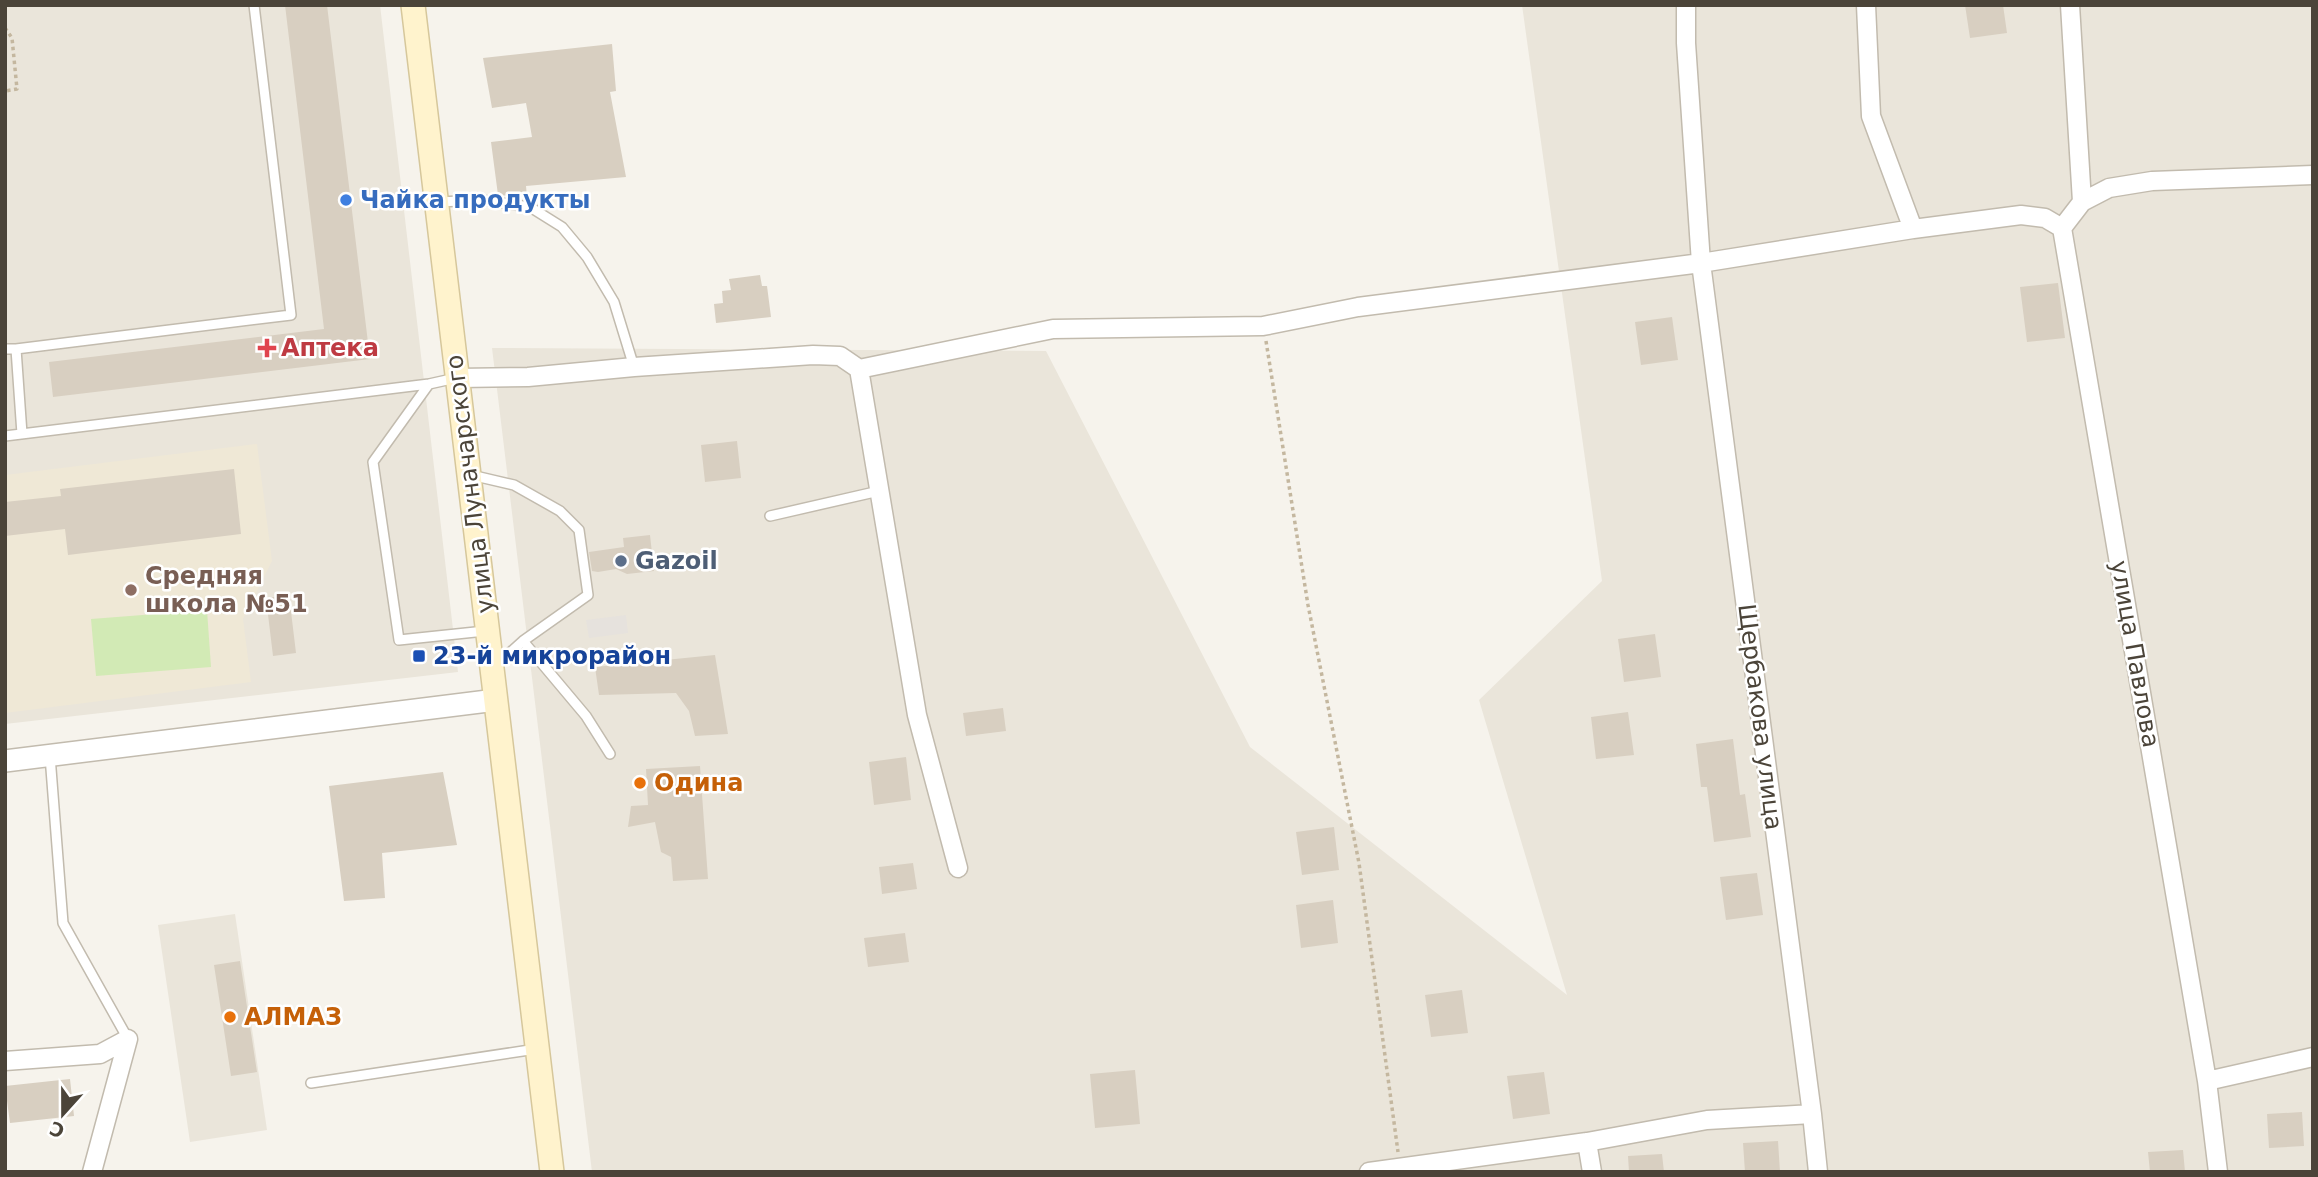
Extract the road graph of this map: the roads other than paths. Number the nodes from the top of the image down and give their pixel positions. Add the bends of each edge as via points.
1 (254, 5) edge
2 (413, 5) edge
3 (1686, 5) edge
4 (1866, 5) edge
5 (2070, 5) edge
6 (2313, 174) edge
7 (437, 202) junction
8 (2082, 202) junction
9 (2062, 228) junction
10 (1913, 229) junction
11 (1701, 263) junction
12 (10, 349) edge
13 (634, 367) junction
14 (859, 369) junction
15 (458, 378) junction
16 (429, 384) junction
17 (22, 434) junction
18 (5, 436) edge
19 (469, 475) junction
20 (880, 491) junction
21 (770, 516) dead end
22 (488, 631) junction
23 (523, 641) junction
24 (493, 668) junction
25 (496, 700) junction
26 (610, 754) dead end
27 (50, 756) junction
28 (5, 761) edge
29 (958, 868) dead end
30 (128, 1039) junction
31 (537, 1048) junction
32 (2313, 1058) edge
33 (5, 1061) edge
34 (2207, 1081) junction
35 (311, 1083) dead end
36 (1812, 1114) junction
37 (1587, 1142) junction
38 (1400, 1170) edge
39 (92, 1172) edge
40 (552, 1172) edge
41 (1369, 1172) edge
42 (1592, 1172) edge
43 (1818, 1172) edge
44 (2218, 1172) edge

1 - 12 lane via 291,315
2 - 7 main road, улица Луначарского
3 - 11 street, Щербакова улица
4 - 10 street via 1871,116
5 - 8 street
6 - 8 street via 2152,181 2109,188
7 - 13 lane via 481,200 530,207 562,228 587,257 614,302
7 - 15 main road, улица Луначарского
8 - 9 street
9 - 10 street via 2045,218 2021,215
9 - 34 street, улица Павлова
10 - 11 street
11 - 14 street via 1358,307 1263,326 1053,329
11 - 36 street, Щербакова улица
12 - 17 lane
13 - 14 street via 813,355 840,356
13 - 15 street
14 - 20 street
15 - 16 lane
15 - 19 main road, улица Луначарского
16 - 17 lane
16 - 22 lane via 373,462 399,639
17 - 18 lane
19 - 22 main road, улица Луначарского
19 - 23 lane via 513,485 560,511 579,530 588,594
20 - 21 lane
20 - 29 street via 917,715
22 - 24 main road, улица Луначарского
23 - 24 lane
23 - 26 lane via 586,716
24 - 25 main road, улица Луначарского
25 - 27 street
25 - 31 main road, улица Луначарского
27 - 28 street
27 - 30 lane via 63,923
30 - 33 street via 100,1054
30 - 39 street
31 - 35 lane
31 - 40 main road, улица Луначарского
32 - 34 street
34 - 44 street, улица Павлова
36 - 37 street via 1707,1120
36 - 43 street, Щербакова улица
37 - 38 street
37 - 42 street
38 - 41 street

